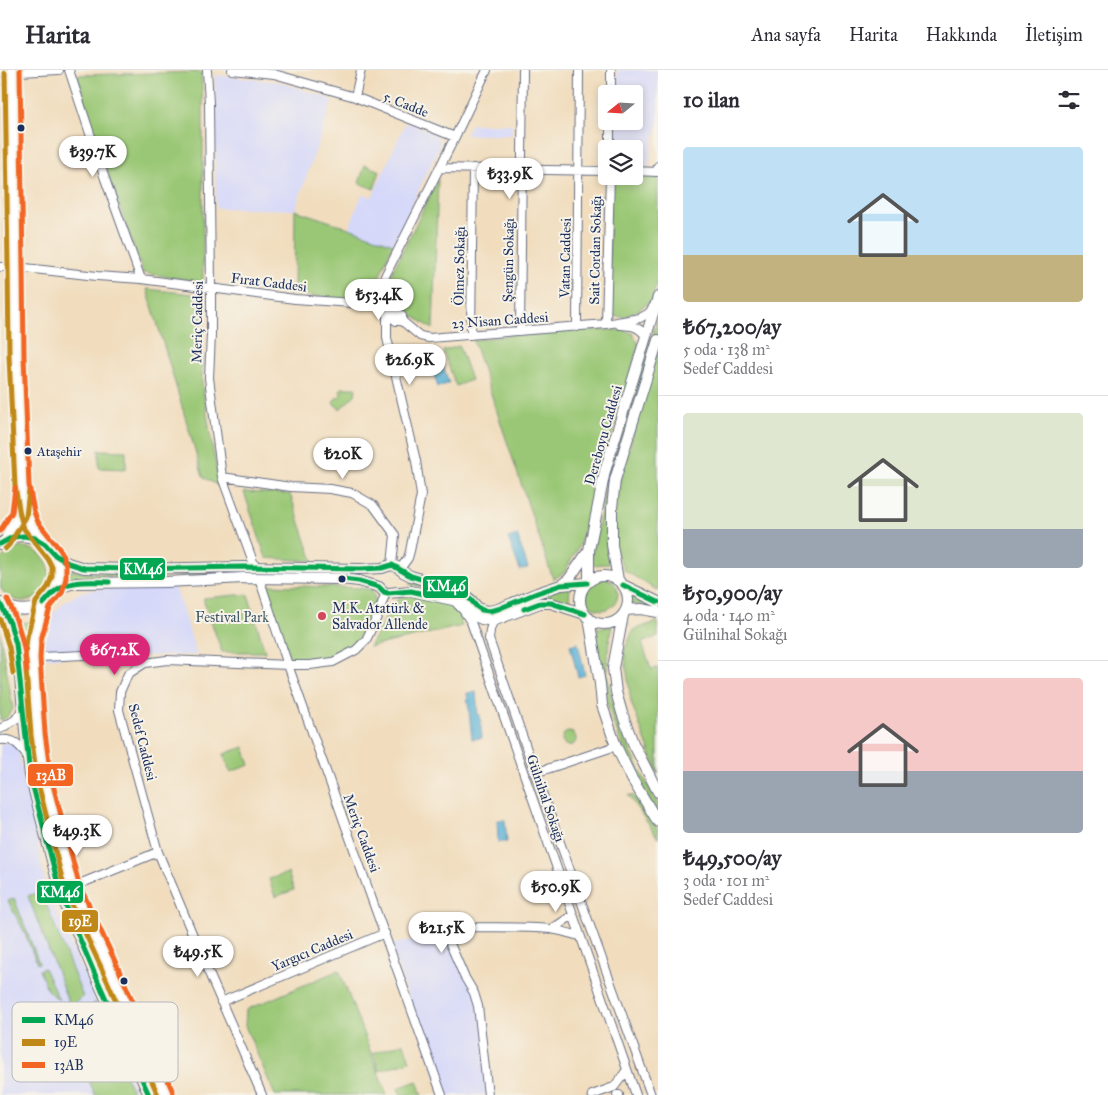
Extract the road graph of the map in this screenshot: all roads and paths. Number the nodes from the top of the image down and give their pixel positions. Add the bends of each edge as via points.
1 (59, 70) edge
2 (69, 70) edge
3 (207, 70) edge
4 (232, 70) edge
5 (361, 70) edge
6 (487, 70) edge
7 (523, 70) edge
8 (580, 70) edge
9 (611, 70) edge
10 (12, 71) edge
11 (0, 73) edge
12 (611, 85) edge
13 (355, 97) junction
14 (455, 137) junction
15 (439, 168) junction
16 (473, 168) junction
17 (522, 169) junction
18 (657, 169) edge
19 (578, 170) junction
20 (643, 170) edge
21 (598, 171) edge
22 (610, 185) edge
23 (0, 267) edge
24 (16, 267) junction
25 (141, 279) junction
26 (211, 288) junction
27 (367, 295) junction
28 (657, 301) edge
29 (387, 313) junction
30 (402, 320) junction
31 (606, 324) junction
32 (577, 327) junction
33 (520, 331) junction
34 (471, 335) junction
35 (646, 336) junction
36 (658, 340) edge
37 (222, 477) junction
38 (22, 486) junction
39 (2, 543) edge
40 (45, 544) junction
41 (589, 550) junction
42 (55, 555) junction
43 (255, 567) junction
44 (394, 569) junction
45 (258, 578) junction
46 (588, 583) junction
47 (620, 583) junction
48 (561, 585) junction
49 (55, 590) junction
50 (386, 591) junction
51 (453, 600) junction
52 (0, 602) edge
53 (658, 602) edge
54 (43, 604) junction
55 (625, 612) junction
56 (658, 612) edge
57 (587, 616) junction
58 (493, 621) junction
59 (19, 658) junction
60 (32, 658) junction
61 (145, 663) junction
62 (288, 665) junction
63 (23, 708) junction
64 (0, 729) edge
65 (0, 740) edge
66 (616, 746) junction
67 (27, 755) junction
68 (536, 773) junction
69 (658, 792) edge
70 (658, 822) edge
71 (158, 852) junction
72 (72, 887) junction
73 (60, 892) junction
74 (573, 915) junction
75 (552, 929) junction
76 (384, 933) junction
77 (580, 936) junction
78 (107, 1002) edge
79 (125, 1002) edge
80 (221, 1002) junction
81 (627, 1070) junction
82 (142, 1082) edge
83 (160, 1082) edge
84 (148, 1095) edge
85 (166, 1095) edge
86 (262, 1095) edge
87 (442, 1095) edge
88 (488, 1095) edge
89 (592, 1095) edge
90 (636, 1095) edge
91 (651, 1095) edge

1 - 10 street
2 - 25 street
3 - 26 street, Meriç Caddesi
4 - 13 street, 5. Cadde via 274,74
5 - 13 street
6 - 14 street, Fırat Caddesi
7 - 17 street, Şengün Sokağı
8 - 19 street, Vatan Caddesi
9 - 12 street
10 - 11 street
10 - 24 street
13 - 14 street, 5. Cadde
14 - 15 street, Fırat Caddesi
15 - 16 street
15 - 27 street, Fırat Caddesi via 378,288
16 - 17 street
16 - 34 street, Ölmez Sokağı
17 - 19 street
17 - 33 street, Şengün Sokağı
18 - 20 street
19 - 21 street
19 - 32 street, Vatan Caddesi
22 - 31 street, Sait Cordan Sokağı
23 - 24 street, Fırat Caddesi
24 - 25 street, Fırat Caddesi
24 - 38 street
25 - 26 street, Fırat Caddesi
26 - 27 street, Fırat Caddesi via 352,303
26 - 37 street, Meriç Caddesi via 209,378
27 - 29 street
27 - 30 street via 382,301 402,316
28 - 31 street via 649,313 640,318
28 - 35 main road, Dereboyu Caddesi
29 - 30 street via 396,321
29 - 44 street via 387,338 421,495 408,558
30 - 34 street, 23 Nisan Caddesi via 420,336 429,338
31 - 32 street, 23 Nisan Caddesi
31 - 35 street via 631,326
32 - 33 street, 23 Nisan Caddesi
33 - 34 street, 23 Nisan Caddesi
35 - 41 main road, Dereboyu Caddesi via 605,471
36 - 47 main road, Dereboyu Caddesi via 615,480 612,545
37 - 43 street, Meriç Caddesi
37 - 44 street via 352,493 373,505 395,535
38 - 39 street via 20,514
38 - 40 street via 27,514
39 - 40 main road via 24,536
40 - 42 main road
41 - 46 main road, Dereboyu Caddesi
41 - 48 main road
42 - 43 main road via 84,568
42 - 49 main road via 59,577
43 - 44 main road
44 - 48 main road via 460,591 482,610 488,611
44 - 50 main road via 378,575 377,579
44 - 50 main road via 405,581 404,586
45 - 49 main road via 76,583
45 - 50 main road via 341,579 359,581
45 - 62 street, Meriç Caddesi
46 - 47 main road via 603,576
46 - 48 main road
46 - 57 main road via 581,597
47 - 53 main road
47 - 55 main road via 628,597
49 - 54 main road
50 - 51 main road via 411,591
50 - 62 street via 366,640 356,650 333,662
51 - 58 main road via 482,620
51 - 74 street, Gülnihal Sokağı via 471,622
52 - 54 main road via 21,610
52 - 59 main road via 11,622
54 - 60 main road
55 - 56 main road via 641,609
55 - 57 main road via 617,620 603,624
55 - 69 main road via 613,668 616,692 633,744
57 - 58 main road via 551,603 540,603
57 - 66 main road via 602,705
58 - 68 street, Gülnihal Sokağı via 489,639
59 - 60 street
59 - 63 main road
60 - 61 street via 127,653
60 - 72 main road via 44,778
61 - 62 street via 168,660
61 - 71 street, Sedef Caddesi via 128,674 120,692 120,710
62 - 76 street, Meriç Caddesi
63 - 64 street via 15,720
63 - 67 main road
65 - 67 street via 18,744
66 - 68 street
66 - 70 main road
67 - 73 main road
68 - 91 street, Gülnihal Sokağı
71 - 72 street
71 - 80 street, Sedef Caddesi
72 - 73 main road
72 - 79 main road
73 - 78 main road
74 - 75 street
74 - 77 street, Gülnihal Sokağı
75 - 77 street
75 - 88 street via 453,927 447,930 478,1006
76 - 80 street, Yargıcı Caddesi
76 - 87 street, Meriç Caddesi
77 - 81 street, Gülnihal Sokağı
80 - 86 street, Sedef Caddesi
81 - 89 street via 614,1086
81 - 90 street, Gülnihal Sokağı
82 - 84 main road
83 - 85 main road

